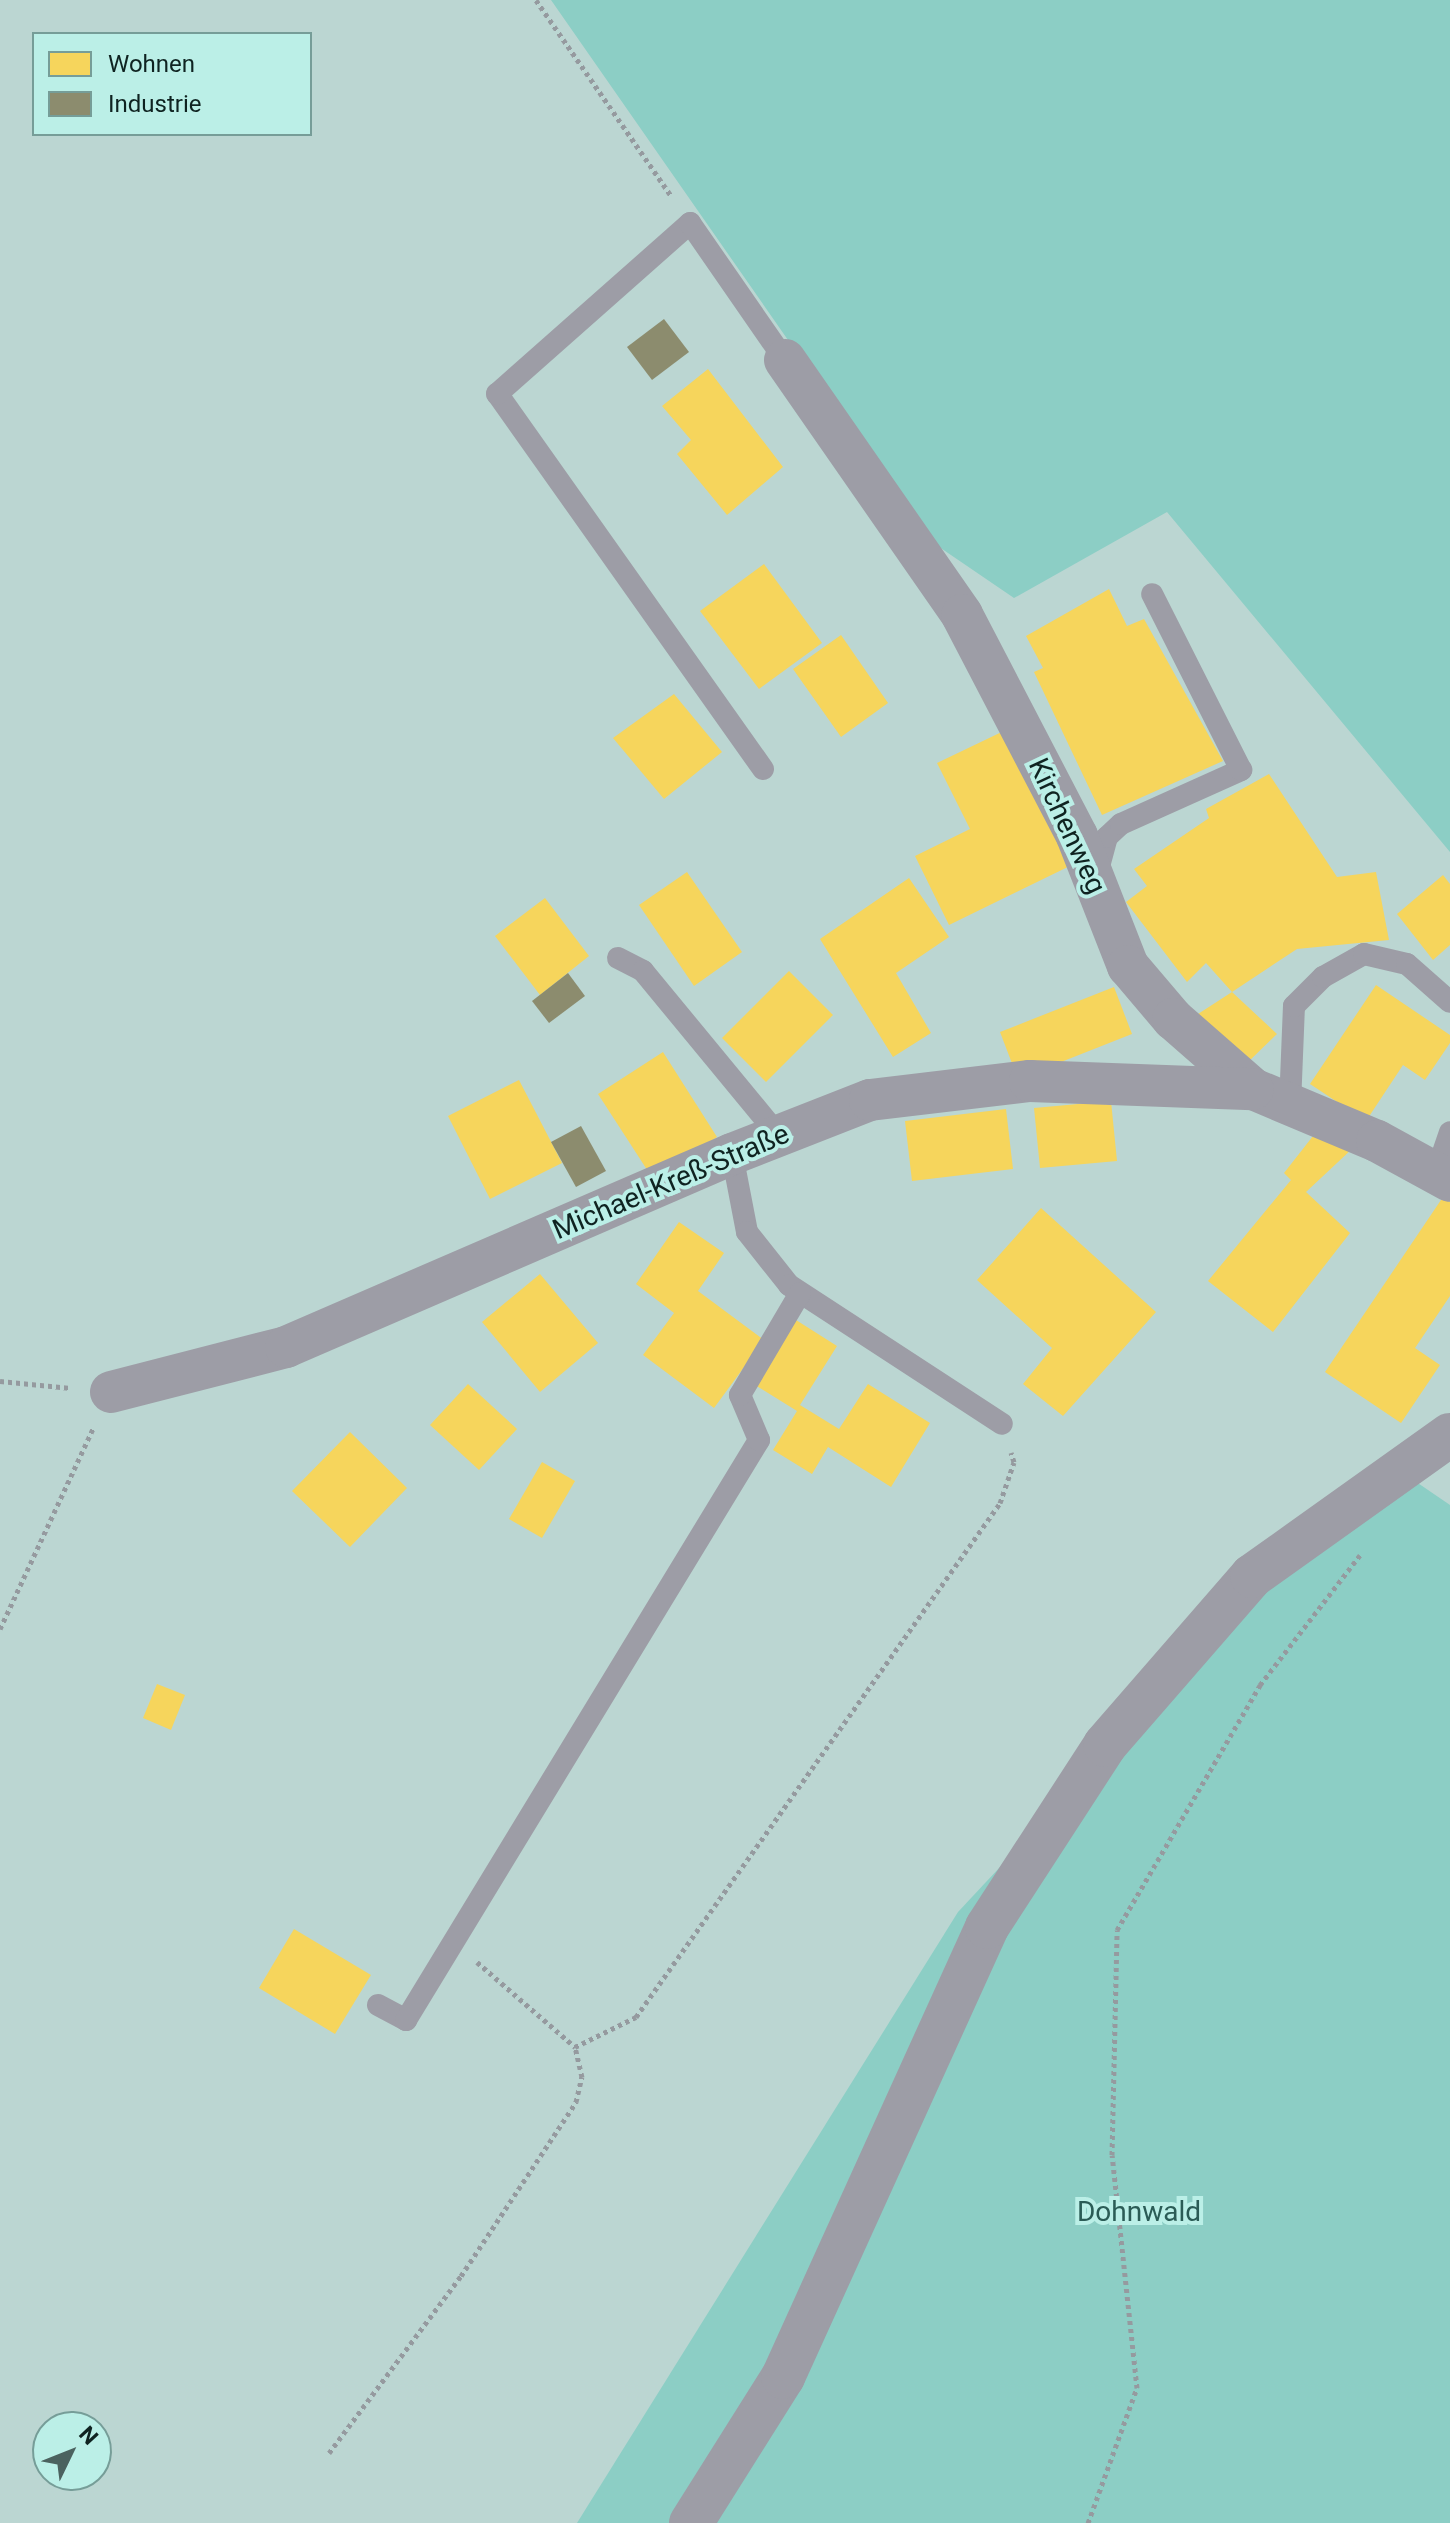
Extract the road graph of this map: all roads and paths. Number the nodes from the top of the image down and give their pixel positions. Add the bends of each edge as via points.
1 (536, 0) edge
2 (690, 223) junction
3 (785, 360) joint
4 (1152, 594) dead end
5 (763, 769) dead end
6 (1095, 883) junction
7 (618, 958) dead end
8 (1450, 1002) edge
9 (1272, 1097) junction
10 (1450, 1132) edge
11 (779, 1136) junction
12 (732, 1154) junction
13 (1443, 1177) edge
14 (800, 1293) junction
15 (0, 1381) edge
16 (111, 1392) junction
17 (1002, 1424) joint
18 (1450, 1435) edge
19 (1363, 1552) dead end
20 (0, 1629) edge
21 (454, 1941) junction
22 (378, 2005) dead end
23 (575, 2047) junction
24 (329, 2453) dead end
25 (691, 2523) edge
26 (1088, 2523) edge

1 - 2 path
2 - 3 lane
2 - 5 lane via 497,394
3 - 6 street, Kirchenweg via 962,615 1077,836
4 - 6 lane via 1241,770 1121,824 1107,837
6 - 9 street, Kirchenweg via 1128,966 1173,1019
7 - 11 lane via 643,971
8 - 9 lane via 1407,964 1364,954 1323,977 1294,1006
9 - 11 street, Michael-Kreß-Straße via 1030,1081 870,1100
9 - 13 street, Kirchenweg via 1377,1141
10 - 13 lane
11 - 12 street, Michael-Kreß-Straße
12 - 14 lane via 747,1232
12 - 16 street, Michael-Kreß-Straße via 286,1347
14 - 17 lane
14 - 21 lane via 740,1395 759,1440
15 - 16 path
16 - 20 path
17 - 23 path via 1014,1462 1000,1503 636,2017
18 - 25 street via 1252,1576 1105,1745 987,1927 783,2377
19 - 26 path via 1260,1685 1117,1930 1112,2155 1137,2388
21 - 22 lane via 406,2020
21 - 23 path
23 - 24 path via 582,2077 576,2102 461,2276

